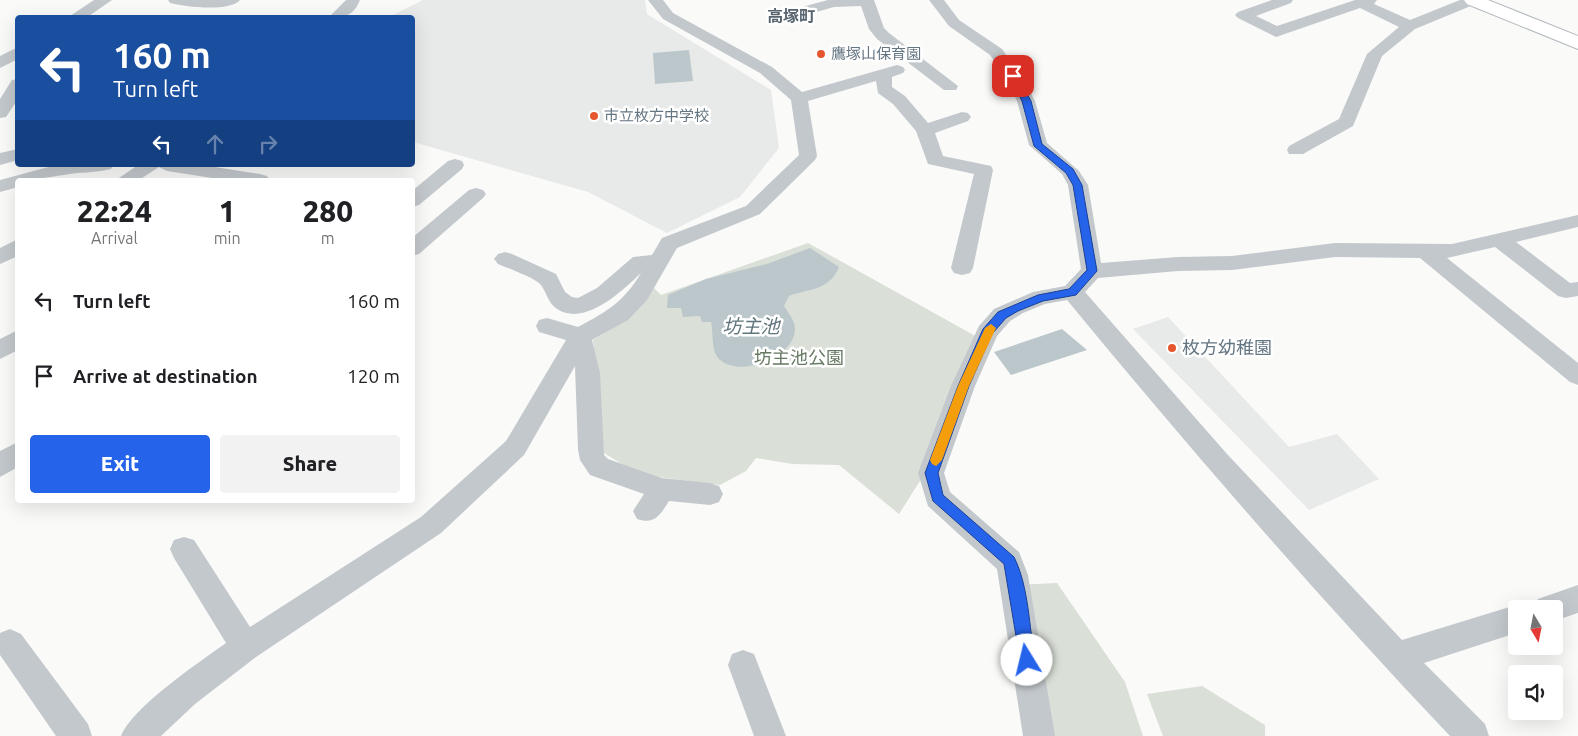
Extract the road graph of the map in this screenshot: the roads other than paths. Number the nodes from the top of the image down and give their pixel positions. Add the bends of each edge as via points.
1 (105, 0) edge
2 (175, 0) edge
3 (233, 0) edge
4 (353, 0) edge
5 (655, 0) edge
6 (936, 0) edge
7 (1286, 0) edge
8 (1473, 0) edge
9 (1365, 2) edge
10 (79, 15) edge
11 (339, 15) edge
12 (777, 18) dead end
13 (1410, 26) junction
14 (1578, 43) edge
15 (15, 55) edge
16 (0, 63) edge
17 (918, 64) junction
18 (884, 74) junction
19 (950, 86) dead end
20 (15, 89) edge
21 (799, 98) junction
22 (0, 113) edge
23 (962, 117) dead end
24 (925, 130) junction
25 (1296, 150) dead end
26 (15, 155) edge
27 (0, 159) edge
28 (455, 165) dead end
29 (84, 167) edge
30 (147, 167) edge
31 (178, 167) edge
32 (29, 178) edge
33 (129, 178) edge
34 (242, 178) edge
35 (15, 182) edge
36 (0, 186) edge
37 (476, 194) dead end
38 (415, 198) edge
39 (1578, 221) edge
40 (415, 226) edge
41 (433, 231) junction
42 (1499, 240) junction
43 (415, 246) edge
44 (15, 248) edge
45 (1424, 251) junction
46 (0, 257) edge
47 (505, 259) dead end
48 (657, 262) junction
49 (962, 268) dead end
50 (1092, 271) junction
51 (1578, 289) edge
52 (1072, 292) junction
53 (547, 326) dead end
54 (580, 336) junction
55 (15, 340) edge
56 (0, 350) edge
57 (1578, 376) edge
58 (15, 454) edge
59 (0, 466) edge
60 (710, 494) dead end
61 (184, 550) dead end
62 (1578, 599) edge
63 (1563, 604) edge
64 (1508, 622) edge
65 (10, 644) dead end
66 (245, 647) junction
67 (1396, 658) junction
68 (743, 665) dead end
69 (76, 736) edge
70 (137, 736) edge
71 (770, 736) edge
72 (1039, 736) edge
73 (1473, 736) edge

1 - 10 street
2 - 3 street via 194,4
4 - 11 street
5 - 21 street via 668,16 766,70
6 - 50 street via 954,23 996,52 1026,101 1038,146 1070,171 1078,185
7 - 9 street via 1243,15 1276,32
8 - 13 street
8 - 14 street
9 - 13 street
12 - 17 street via 834,3 867,1 883,36
13 - 25 street via 1376,54 1347,122
15 - 16 street
17 - 18 street
17 - 19 street
18 - 21 street
18 - 24 street via 884,89 899,100
20 - 22 street
21 - 48 street via 808,156 753,210 669,243
23 - 24 street
24 - 49 street via 934,160 984,170
26 - 27 street
28 - 38 street
29 - 32 street
30 - 33 street
31 - 34 street
35 - 36 street
37 - 41 street
39 - 42 street
40 - 41 street
41 - 43 street
42 - 45 street via 1452,251
42 - 51 street via 1566,291
44 - 46 street
45 - 50 street via 1335,250 1232,263
45 - 57 street
47 - 48 street via 548,279 552,292 568,304 589,303 603,296 640,262
48 - 54 street via 639,295 620,314
50 - 52 street
52 - 67 street via 1235,481
52 - 72 street via 1041,297 1015,308 1002,315 987,332 931,473 938,498 1010,561
53 - 54 street
54 - 60 street via 588,373 591,458 655,500
54 - 66 street via 515,448 431,525
55 - 56 street
58 - 59 street
61 - 66 street
62 - 63 street
64 - 67 street
65 - 69 street
66 - 70 street via 184,694
67 - 73 street
68 - 71 street

